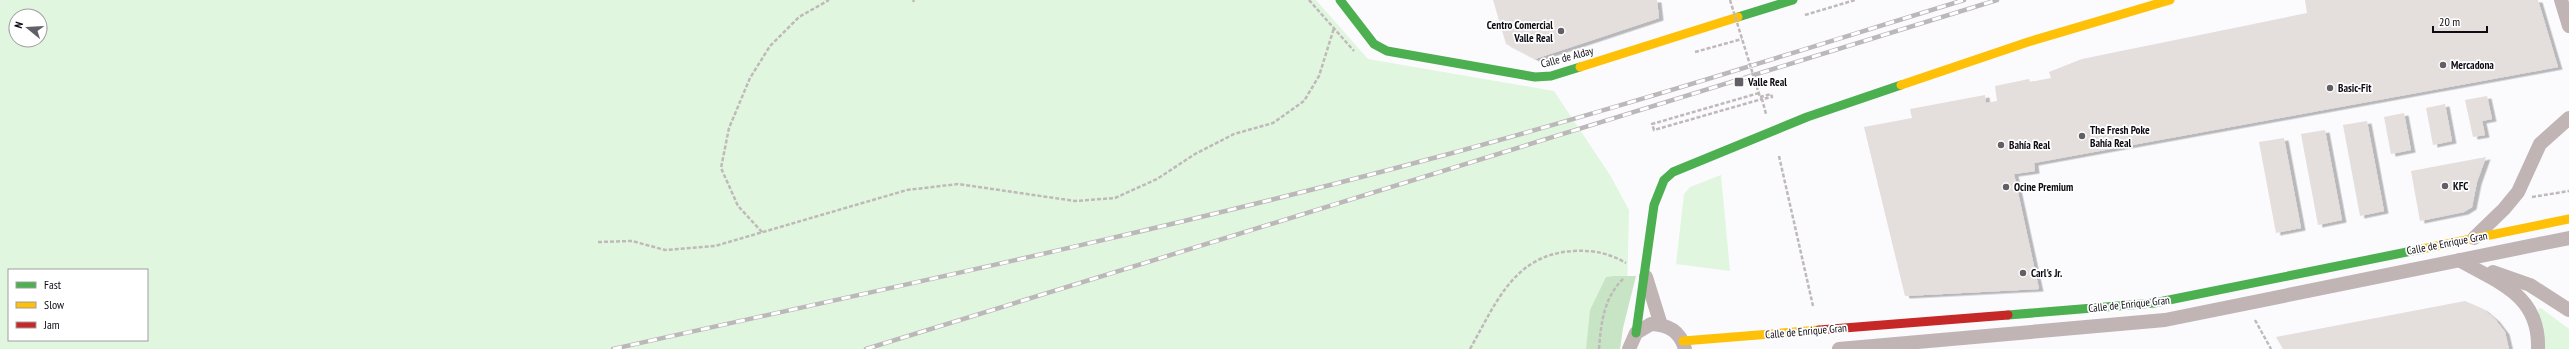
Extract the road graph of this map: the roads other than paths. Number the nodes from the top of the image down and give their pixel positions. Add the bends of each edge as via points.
1 (1340, 0) edge
2 (1793, 0) edge
3 (2170, 0) edge
4 (2560, 0) edge
5 (2569, 26) edge
6 (2569, 118) edge
7 (2569, 219) edge
8 (2474, 238) junction
9 (2569, 238) edge
10 (2459, 260) junction
11 (1645, 275) junction
12 (2569, 310) edge
13 (1661, 324) junction
14 (1636, 333) junction
15 (1684, 345) edge
16 (1629, 349) edge
17 (1839, 349) edge
18 (2538, 349) edge

1 - 2 street, Calle de Alday via 1374,44 1387,51 1535,77 1551,76
3 - 11 street via 2028,42 1815,114 1683,167 1664,180 1654,205
4 - 5 street
6 - 8 street via 2540,144 2518,192
7 - 8 street, Calle de Enrique Gran
8 - 15 street, Calle de Enrique Gran via 2154,303
9 - 10 street, Calle de Enrique Gran
10 - 12 street via 2530,285
10 - 17 street, Calle de Enrique Gran via 2165,320
10 - 18 street via 2515,293 2528,307 2534,315 2537,327
11 - 13 street
11 - 14 street
13 - 14 street via 1651,324
13 - 15 street via 1670,327
14 - 16 street

